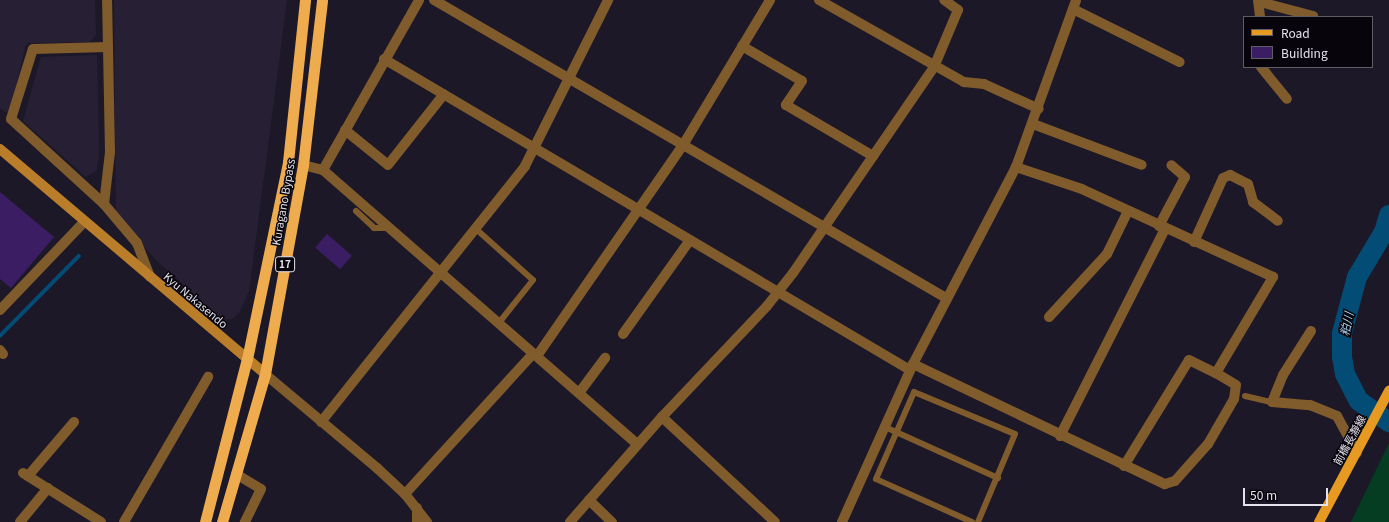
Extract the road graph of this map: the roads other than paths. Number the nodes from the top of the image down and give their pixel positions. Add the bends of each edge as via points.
1 (107, 0) edge
2 (305, 0) edge
3 (322, 0) edge
4 (419, 0) edge
5 (434, 0) edge
6 (608, 0) edge
7 (770, 0) edge
8 (820, 0) edge
9 (944, 0) edge
10 (1259, 1) edge
11 (1074, 4) edge
12 (1260, 16) edge
13 (1313, 16) dead end
14 (742, 46) junction
15 (108, 47) junction
16 (384, 59) junction
17 (1180, 62) dead end
18 (934, 67) junction
19 (1262, 68) edge
20 (570, 78) junction
21 (444, 94) junction
22 (1288, 99) dead end
23 (1039, 110) junction
24 (1033, 124) junction
25 (345, 130) junction
26 (683, 145) junction
27 (536, 148) junction
28 (0, 149) edge
29 (873, 156) junction
30 (303, 165) junction
31 (1142, 165) dead end
32 (1171, 166) dead end
33 (1016, 167) junction
34 (323, 170) junction
35 (104, 204) junction
36 (640, 211) junction
37 (1128, 211) junction
38 (356, 212) dead end
39 (1278, 221) dead end
40 (84, 222) junction
41 (388, 228) junction
42 (824, 228) junction
43 (1162, 228) junction
44 (476, 229) junction
45 (690, 240) junction
46 (1194, 242) junction
47 (440, 274) junction
48 (150, 277) junction
49 (779, 292) junction
50 (946, 298) junction
51 (0, 310) edge
52 (1049, 317) dead end
53 (498, 324) junction
54 (1311, 331) dead end
55 (623, 334) dead end
56 (535, 355) junction
57 (605, 358) dead end
58 (247, 359) junction
59 (911, 367) junction
60 (1216, 373) junction
61 (265, 374) junction
62 (208, 377) dead end
63 (1389, 391) edge
64 (579, 393) junction
65 (1245, 396) dead end
66 (1272, 402) junction
67 (662, 417) junction
68 (74, 422) dead end
69 (321, 422) junction
70 (884, 427) junction
71 (896, 432) junction
72 (1060, 436) junction
73 (637, 444) junction
74 (1357, 453) junction
75 (1124, 466) junction
76 (236, 474) junction
77 (998, 478) junction
78 (48, 488) junction
79 (405, 494) junction
80 (589, 500) junction
81 (417, 508) junction
82 (20, 522) edge
83 (101, 522) edge
84 (124, 522) edge
85 (205, 522) edge
86 (222, 522) edge
87 (245, 522) edge
88 (417, 522) edge
89 (427, 522) edge
90 (570, 522) edge
91 (612, 522) edge
92 (775, 522) edge
93 (842, 522) edge
94 (972, 522) edge
95 (978, 522) edge
96 (1319, 522) edge

1 - 15 street
2 - 58 highway, Kuragano Bypass / 17 via 288,162
3 - 30 highway, Kuragano Bypass / 17
4 - 16 street
5 - 20 street
6 - 20 street
7 - 14 street
8 - 18 street
9 - 18 street via 958,10
10 - 12 street
10 - 13 street
11 - 17 street
11 - 23 street
14 - 26 street
14 - 29 street via 802,81 786,105
15 - 35 street via 110,152
15 - 35 street via 33,49 11,119
16 - 21 street
16 - 25 street
18 - 23 street via 964,82 984,84
18 - 29 street
19 - 22 street
20 - 26 street
20 - 27 street
21 - 25 street via 388,165
21 - 27 street
23 - 24 street
24 - 31 street
24 - 33 street
25 - 34 street
26 - 36 street
26 - 42 street
27 - 36 street
27 - 44 street
28 - 40 main road, Kyu Nakasendo
29 - 42 street
30 - 34 street
30 - 61 highway, Kuragano Bypass / 17
32 - 43 street via 1185,177
33 - 37 street via 1082,189
33 - 50 street
34 - 41 street
35 - 48 street via 137,243
36 - 45 street
36 - 56 street
37 - 43 street
37 - 52 street via 1107,254
38 - 41 lane via 374,228
39 - 46 street via 1253,202 1248,184 1230,175 1223,178
40 - 48 main road, Kyu Nakasendo
40 - 51 street
41 - 47 street
42 - 49 street
42 - 50 street
43 - 46 street
43 - 72 street
44 - 47 street
44 - 53 lane via 533,280
45 - 49 street
45 - 55 street
46 - 60 street via 1273,277
47 - 53 street
47 - 69 street
48 - 58 main road, Kyu Nakasendo
49 - 59 street
49 - 67 street
50 - 59 street
53 - 56 street
54 - 66 street via 1283,376
56 - 64 street
56 - 79 street
57 - 64 street
58 - 61 main road, Kyu Nakasendo
58 - 85 highway, Kuragano Bypass / 17
59 - 70 street
59 - 72 street
60 - 75 street via 1189,360
60 - 75 street via 1236,386 1234,399 1208,444 1175,481 1165,484
61 - 69 street, Kyu Nakasendo
61 - 76 highway, Kuragano Bypass / 17
62 - 84 street
63 - 74 main road, 前橋長瀞線
64 - 73 street
65 - 66 lane
66 - 74 street via 1310,405 1337,416
67 - 73 street
67 - 92 street
68 - 78 street via 26,474
69 - 79 street, Kyu Nakasendo
70 - 71 lane
70 - 93 street
71 - 77 lane
71 - 77 lane via 914,392 1015,434
71 - 94 lane via 876,479
72 - 75 street
73 - 80 street
74 - 96 main road, 前橋長瀞線
76 - 86 highway, Kuragano Bypass / 17
76 - 87 street via 261,489
77 - 95 lane
78 - 82 street
78 - 83 street
79 - 81 street
80 - 90 street
80 - 91 street
81 - 88 street
81 - 89 street

